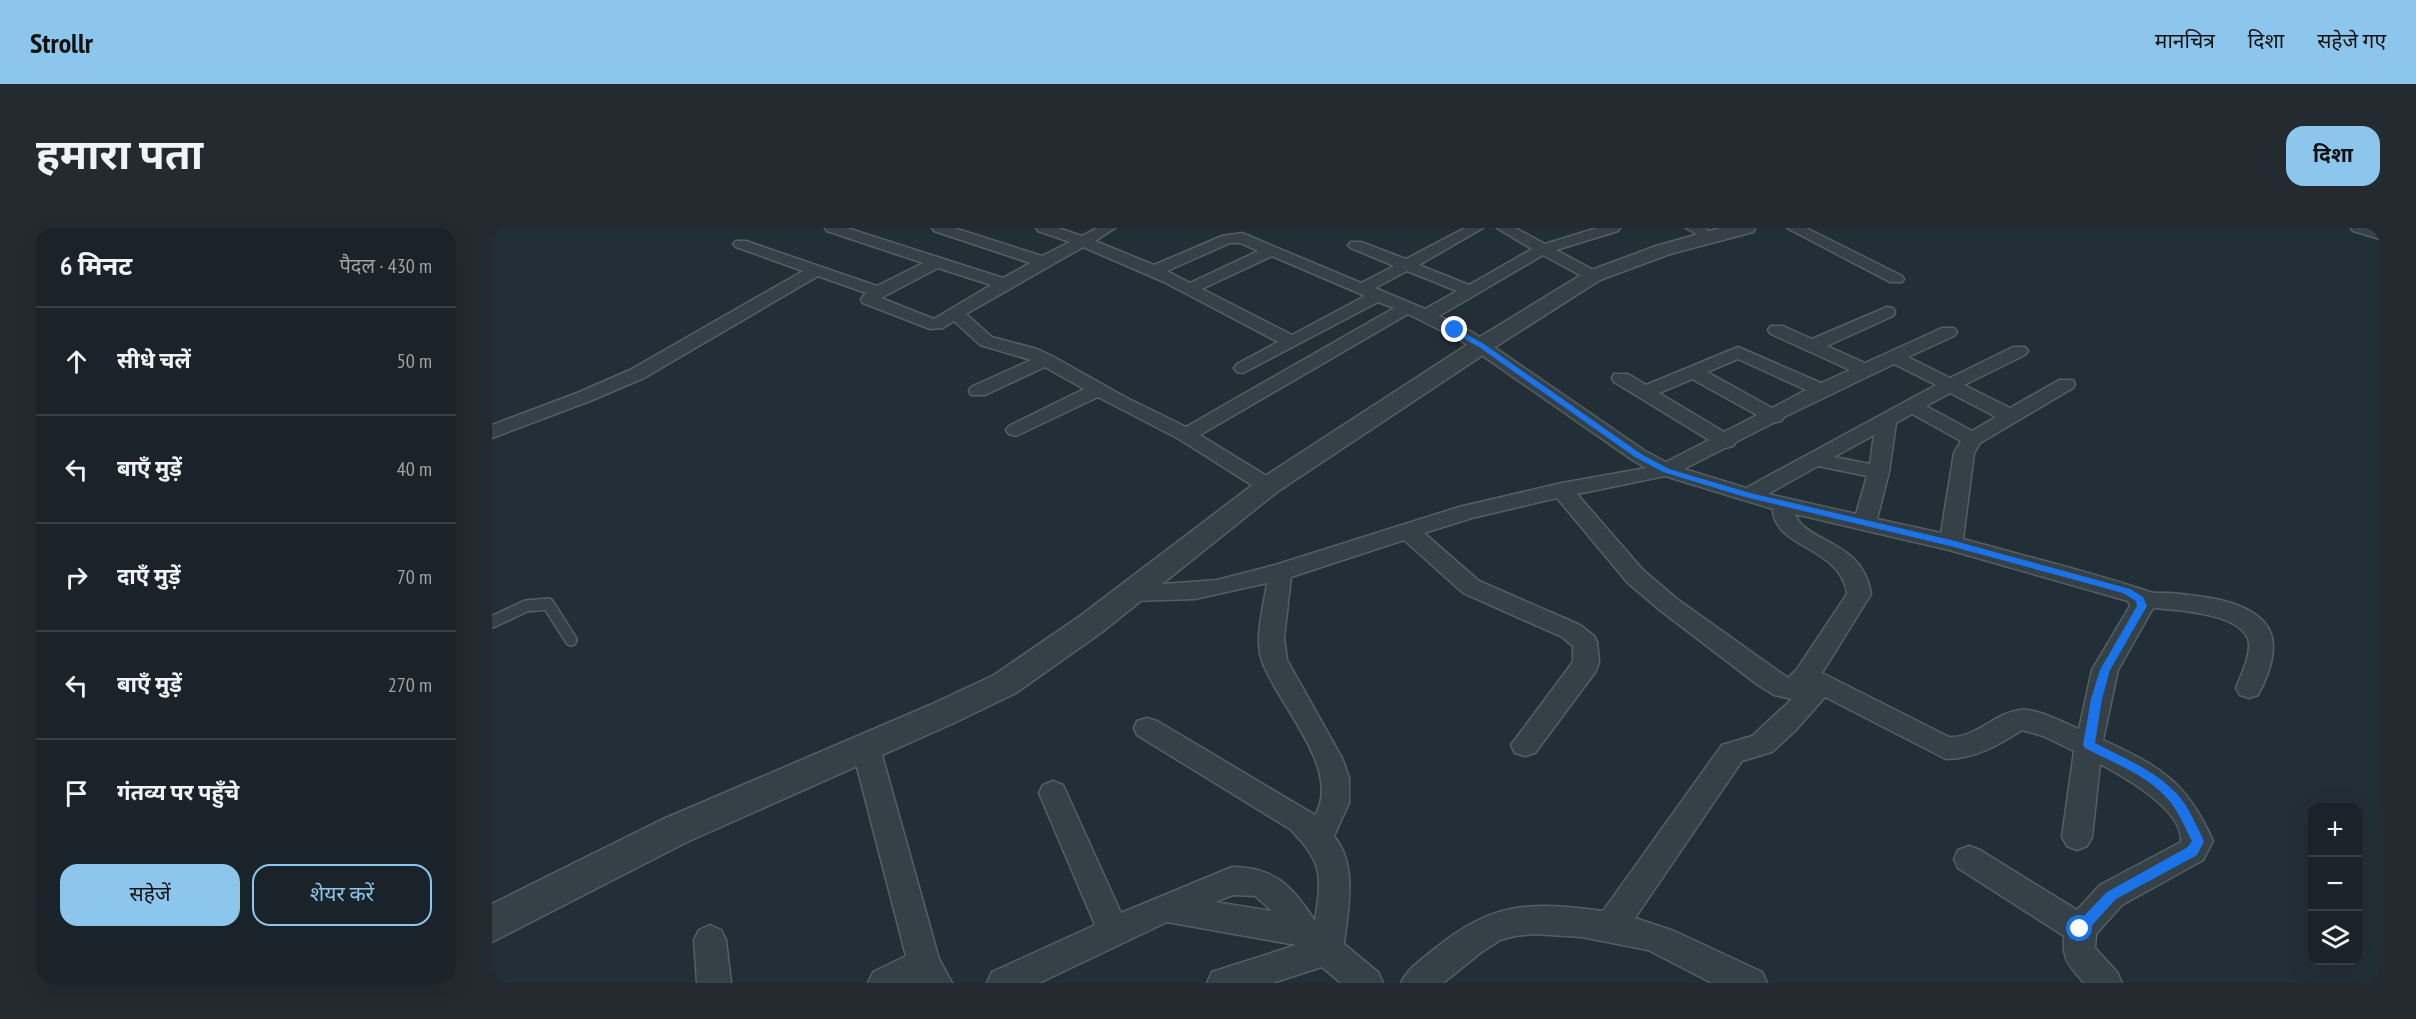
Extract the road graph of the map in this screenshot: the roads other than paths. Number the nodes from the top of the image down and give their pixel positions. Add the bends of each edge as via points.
1 (832, 228) edge
2 (939, 228) edge
3 (1043, 228) edge
4 (1108, 228) edge
5 (1476, 228) edge
6 (1613, 228) edge
7 (1746, 228) edge
8 (1794, 228) edge
9 (2358, 228) edge
10 (1510, 229) edge
11 (1701, 232) edge
12 (2380, 234) edge
13 (1085, 241) junction
14 (741, 244) dead end
15 (1356, 245) dead end
16 (1543, 249) junction
17 (1270, 251) junction
18 (1379, 254) junction
19 (1043, 262) junction
20 (935, 263) junction
21 (1406, 264) junction
22 (816, 271) junction
23 (1152, 272) junction
24 (1593, 276) junction
25 (1333, 277) junction
26 (1896, 279) dead end
27 (1004, 284) junction
28 (1189, 289) junction
29 (1470, 291) junction
30 (878, 292) junction
31 (1369, 293) junction
32 (1407, 308) junction
33 (1887, 312) dead end
34 (956, 314) junction
35 (1426, 316) junction
36 (1777, 330) dead end
37 (1948, 332) dead end
38 (1292, 342) junction
39 (1481, 345) junction
40 (1811, 346) junction
41 (2019, 351) dead end
42 (1895, 357) junction
43 (1046, 360) junction
44 (1243, 368) dead end
45 (1866, 370) junction
46 (1692, 371) junction
47 (1621, 378) dead end
48 (1952, 384) junction
49 (2066, 384) dead end
50 (1098, 390) junction
51 (1821, 390) junction
52 (978, 391) dead end
53 (1645, 392) junction
54 (1912, 406) junction
55 (2010, 416) junction
56 (1774, 417) junction
57 (1886, 422) junction
58 (1016, 430) dead end
59 (492, 432) edge
60 (1186, 435) junction
61 (1972, 439) junction
62 (1726, 442) junction
63 (1814, 459) junction
64 (1666, 470) junction
65 (1879, 472) junction
66 (1268, 486) junction
67 (1562, 490) junction
68 (1748, 496) junction
69 (1784, 504) junction
70 (1865, 521) junction
71 (1407, 531) junction
72 (1951, 543) junction
73 (1280, 572) junction
74 (1131, 592) junction
75 (2140, 599) junction
76 (492, 622) edge
77 (571, 640) dead end
78 (1814, 680) junction
79 (2249, 688) dead end
80 (1147, 728) dead end
81 (1525, 745) dead end
82 (2089, 745) junction
83 (866, 748) junction
84 (1053, 793) dead end
85 (1317, 837) junction
86 (2076, 837) dead end
87 (1969, 859) dead end
88 (492, 924) edge
89 (1610, 927) junction
90 (2080, 929) junction
91 (1114, 932) junction
92 (710, 940) dead end
93 (1316, 940) junction
94 (929, 973) edge
95 (714, 983) edge
96 (885, 983) edge
97 (1004, 983) edge
98 (1224, 983) edge
99 (1366, 983) edge
100 (1418, 983) edge
101 (1750, 983) edge
102 (2105, 983) edge

1 - 20 street
2 - 19 street
3 - 13 street
4 - 13 street
5 - 21 street
6 - 16 street
7 - 11 street
8 - 26 street
9 - 12 street
10 - 16 street
11 - 24 street
13 - 19 street
13 - 23 street
14 - 22 street
15 - 18 street
16 - 24 street
16 - 29 street
17 - 23 street via 1233,237
17 - 25 street
17 - 28 street
18 - 21 street
18 - 25 street
19 - 27 street
20 - 27 street
20 - 30 street
21 - 29 street
21 - 31 street
22 - 30 street
22 - 59 street via 637,374
23 - 28 street
24 - 39 street
25 - 31 street
27 - 34 street
28 - 38 street
29 - 35 street
30 - 34 street via 870,301 930,324
31 - 32 street
31 - 38 street
32 - 35 street
32 - 60 street
33 - 40 street
34 - 43 street via 986,341
35 - 39 street
36 - 40 street
37 - 42 street
38 - 44 street
39 - 64 street via 1638,455
39 - 66 street
40 - 45 street
41 - 48 street
42 - 45 street
42 - 48 street
43 - 50 street
43 - 52 street
45 - 51 street
46 - 51 street via 1738,352
46 - 53 street
46 - 56 street
47 - 53 street
48 - 54 street
48 - 55 street
49 - 55 street
50 - 58 street
50 - 60 street
51 - 56 street
53 - 62 street
54 - 57 street
54 - 61 street
55 - 61 street
56 - 62 street
57 - 63 street
57 - 65 street
60 - 66 street
61 - 72 street via 1964,453
62 - 64 street
63 - 65 street
63 - 68 street
64 - 67 street
64 - 68 street
65 - 70 street
66 - 74 street
67 - 71 street via 1467,512
67 - 78 street via 1635,576 1670,606 1783,688 1793,689
68 - 69 street
69 - 70 street
69 - 78 street via 1789,525 1842,561 1860,584 1859,594
70 - 72 street
71 - 73 street
71 - 81 street via 1471,588 1571,631 1585,642 1583,671
72 - 75 street via 2126,591
73 - 74 street via 1195,591
73 - 85 street via 1272,638 1274,660 1336,780 1338,795 1333,810
74 - 83 street via 1005,684
75 - 79 street via 2215,609 2245,619 2259,633 2262,643
75 - 82 street via 2142,606 2105,670
76 - 77 lane via 528,605 548,604
78 - 82 street via 1946,748 1970,747 2023,720
78 - 89 street via 1768,740 1755,748 1732,753
80 - 85 street via 1300,820
82 - 86 street
82 - 90 street via 2146,775 2169,793 2198,841 2192,851 2111,896
83 - 88 street via 674,831
83 - 94 street
84 - 91 street
85 - 93 street via 1328,851 1334,897
87 - 90 street
89 - 100 street via 1541,919 1502,924 1486,931
89 - 101 street via 1659,939
90 - 102 street via 2079,952
91 - 93 street via 1167,907
91 - 97 street
92 - 95 street
93 - 98 street
93 - 99 street
94 - 96 street

